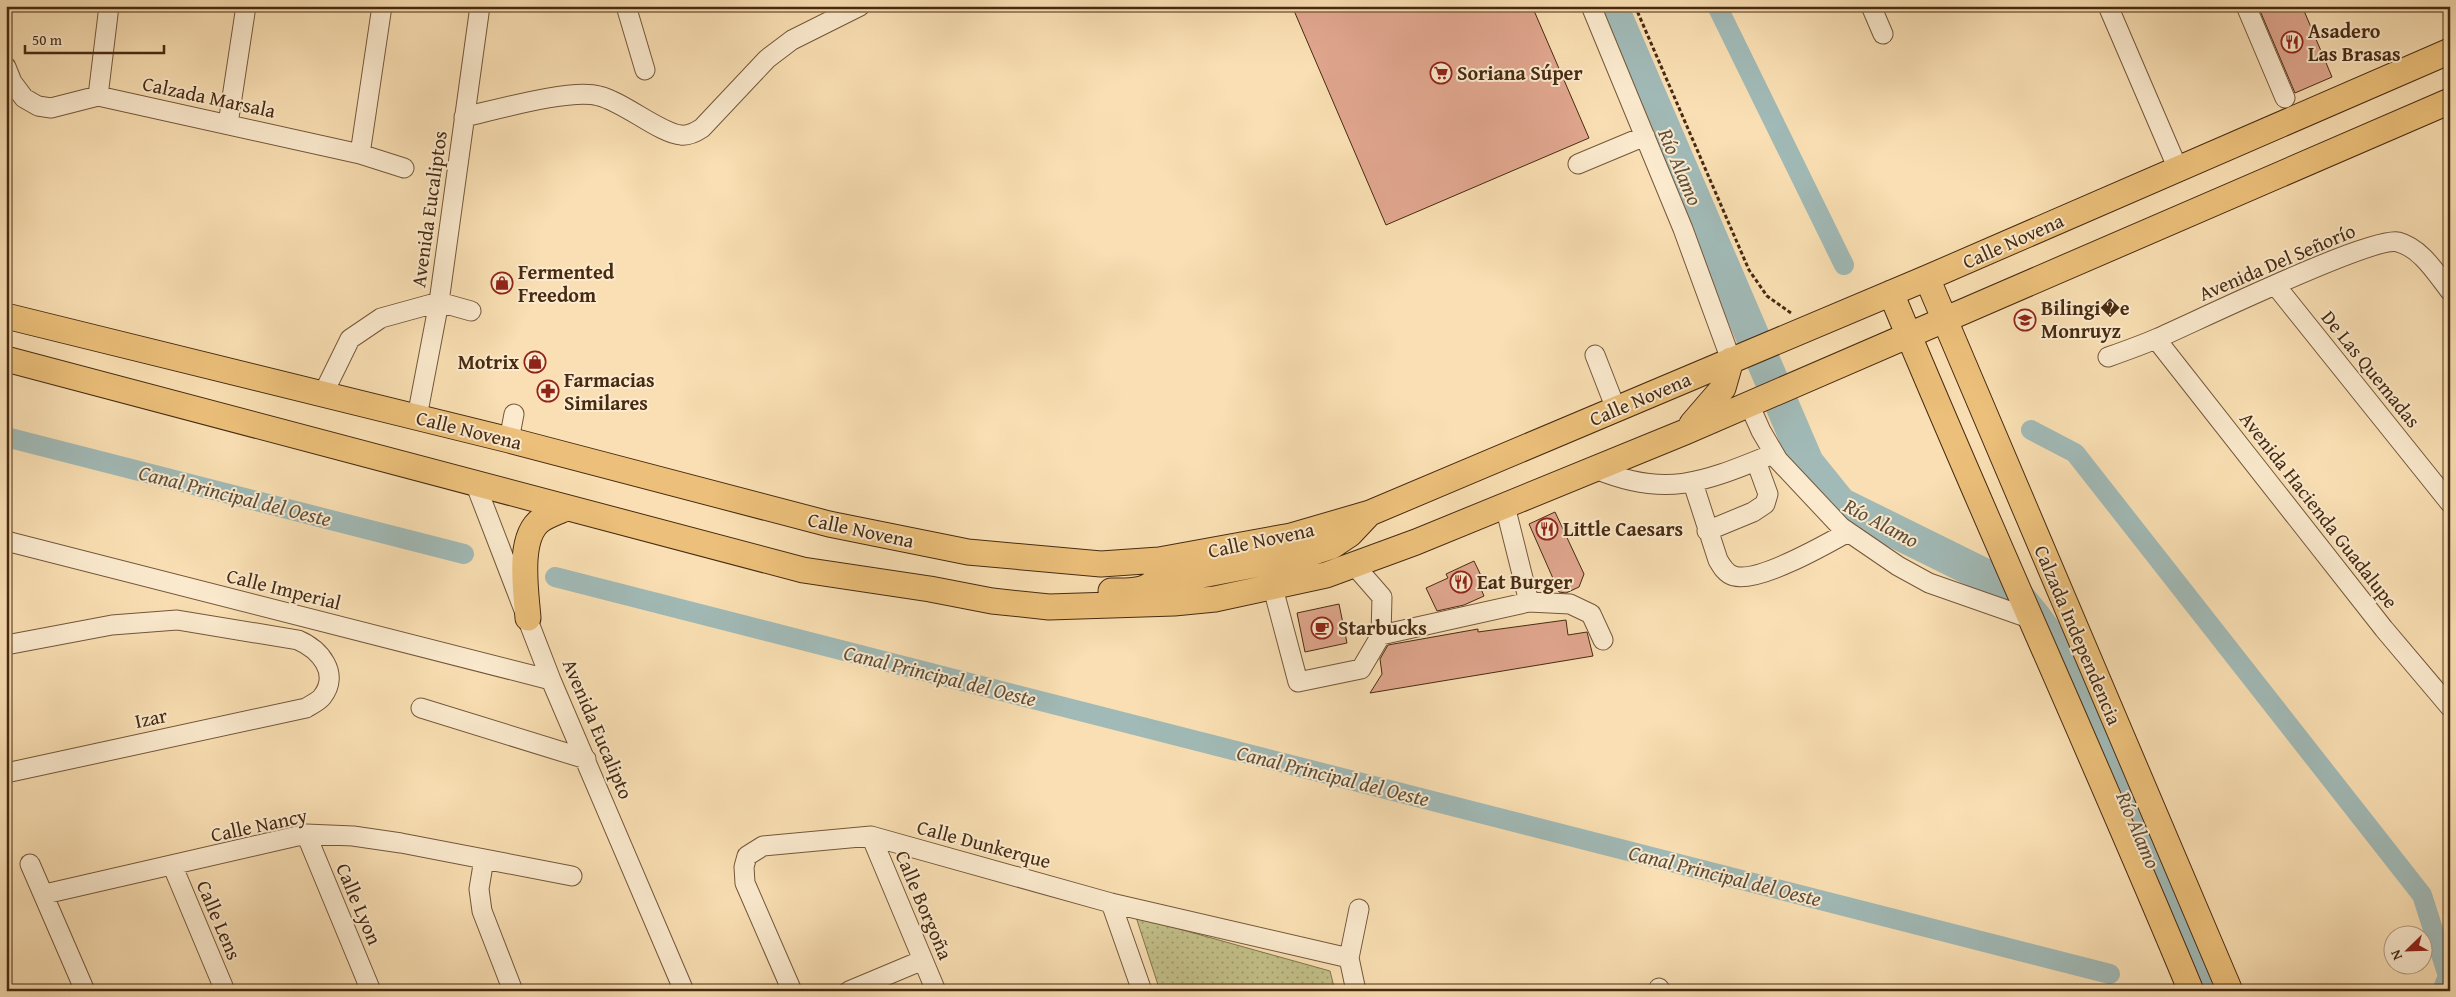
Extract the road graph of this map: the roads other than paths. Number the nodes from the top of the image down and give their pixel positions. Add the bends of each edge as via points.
1 (109, 6) edge
2 (246, 6) edge
3 (382, 6) edge
4 (480, 6) edge
5 (626, 6) edge
6 (860, 6) edge
7 (1591, 6) edge
8 (1871, 6) edge
9 (2108, 6) edge
10 (2246, 6) edge
11 (1883, 34) dead end
12 (2450, 50) edge
13 (645, 70) dead end
14 (9, 75) edge
15 (98, 96) junction
16 (2285, 98) dead end
17 (2450, 101) edge
18 (464, 117) junction
19 (228, 124) junction
20 (1645, 136) junction
21 (360, 154) junction
22 (1578, 164) dead end
23 (404, 168) dead end
24 (2178, 169) junction
25 (1927, 278) junction
26 (2276, 286) junction
27 (2450, 291) edge
28 (1891, 293) junction
29 (439, 302) junction
30 (471, 311) dead end
31 (6, 316) edge
32 (1944, 320) junction
33 (1908, 335) junction
34 (2156, 339) junction
35 (1595, 355) dead end
36 (2108, 357) dead end
37 (1735, 358) junction
38 (6, 360) edge
39 (323, 394) junction
40 (1754, 402) junction
41 (1616, 409) junction
42 (514, 414) dead end
43 (417, 416) junction
44 (1685, 432) junction
45 (509, 440) junction
46 (1773, 454) junction
47 (1756, 461) junction
48 (1596, 469) junction
49 (475, 483) junction
50 (1693, 483) junction
51 (2450, 503) edge
52 (1504, 506) junction
53 (566, 508) junction
54 (1370, 512) junction
55 (1707, 531) junction
56 (1848, 532) junction
57 (6, 541) edge
58 (1159, 560) junction
59 (1354, 565) junction
60 (1273, 588) junction
61 (930, 589) junction
62 (1529, 602) junction
63 (1174, 603) junction
64 (2029, 617) junction
65 (528, 618) junction
66 (1381, 635) junction
67 (1603, 640) dead end
68 (6, 645) edge
69 (551, 680) junction
70 (2450, 707) edge
71 (421, 708) dead end
72 (586, 759) junction
73 (6, 773) edge
74 (306, 834) junction
75 (871, 836) junction
76 (484, 859) junction
77 (30, 864) dead end
78 (173, 867) junction
79 (572, 876) dead end
80 (45, 894) junction
81 (1111, 903) junction
82 (1359, 909) dead end
83 (1349, 958) junction
84 (923, 960) junction
85 (85, 991) edge
86 (225, 991) edge
87 (371, 991) edge
88 (513, 991) edge
89 (684, 991) edge
90 (792, 991) edge
91 (849, 991) edge
92 (936, 991) edge
93 (1142, 991) edge
94 (1356, 991) edge
95 (2190, 991) edge
96 (2230, 991) edge

1 - 15 street
2 - 19 street
3 - 21 street
4 - 18 street, Avenida Eucaliptos
5 - 13 street
6 - 18 street via 792,40 773,55 702,128 693,133 682,136 670,133 627,108 598,96 571,95
7 - 20 street
8 - 11 street
9 - 24 street
10 - 16 street
12 - 24 main road, Calle Novena
14 - 15 street, Calzada Marsala via 24,98 38,106 51,108
15 - 19 street, Calzada Marsala
17 - 32 main road
18 - 29 street, Avenida Eucaliptos
19 - 21 street, Calzada Marsala
20 - 22 street
20 - 37 street
21 - 23 street, Calzada Marsala
24 - 25 main road, Calle Novena
25 - 28 main road, Calle Novena
25 - 32 main road, Calzada Independencia
26 - 27 street, Avenida Del Señorío via 2388,241 2417,251
26 - 34 street, Avenida Del Señorío
26 - 51 street, De Las Quemadas
28 - 33 main road, Calzada Independencia
28 - 37 main road, Calle Novena
29 - 30 street
29 - 39 street via 381,318 350,339
29 - 43 street, Avenida Eucaliptos
31 - 39 main road, Calle Novena
32 - 33 main road
32 - 96 main road, Calzada Independencia
33 - 40 main road
33 - 64 main road, Calzada Independencia
34 - 36 street, Avenida Del Señorío
34 - 70 street, Avenida Hacienda Guadalupe via 2384,629
35 - 41 street
37 - 41 main road, Calle Novena
37 - 44 main road via 1723,388
38 - 49 main road
39 - 43 main road, Calle Novena
40 - 44 main road
40 - 46 street
41 - 54 main road, Calle Novena
42 - 45 street
43 - 45 main road, Calle Novena
44 - 48 main road
45 - 58 main road, Calle Novena via 829,524 968,552 1101,564
46 - 47 street
46 - 56 street via 1823,510
47 - 50 street
47 - 55 street via 1768,494 1766,504
48 - 50 street via 1622,480 1641,483
48 - 52 main road
49 - 53 main road
49 - 65 street, Avenida Eucalipto
50 - 55 street
52 - 59 main road
52 - 62 street
53 - 61 main road via 803,570
53 - 65 main road via 541,520 531,530 527,543
54 - 58 main road, Calle Novena via 1291,536
54 - 63 main road via 1350,534 1332,546 1301,556 1176,580 1172,586
55 - 56 street via 1723,569 1734,577 1772,569
56 - 64 street via 1898,566 1930,582
57 - 69 street, Calle Imperial
58 - 61 main road via 1158,576 1151,584 1135,590 1044,592 955,583
59 - 60 main road
59 - 66 street via 1382,597
60 - 63 main road
60 - 66 street via 1298,682 1361,669
61 - 63 main road via 992,601 1049,607
62 - 66 street
62 - 67 street via 1570,604 1591,614
64 - 95 main road, Calzada Independencia via 2139,866
65 - 69 street, Avenida Eucalipto
68 - 73 street, Izar via 112,625 177,620 298,640 324,658 328,672 328,686 322,697 306,708
69 - 72 street, Avenida Eucalipto
71 - 72 street
72 - 89 street, Avenida Eucalipto
74 - 76 street, Calle Nancy via 353,836
74 - 78 street, Calle Nancy
74 - 87 street, Calle Lyon
75 - 81 street, Calle Dunkerque
75 - 84 street, Calle Borgoña
75 - 90 street, Calle Dunkerque via 763,846 747,856 745,882
76 - 79 street, Calle Nancy
76 - 88 street via 479,890 482,911
77 - 80 street
78 - 80 street, Calle Nancy
78 - 86 street, Calle Lens
80 - 85 street
81 - 83 street, Calle Dunkerque
81 - 93 street
82 - 83 street
83 - 94 street
84 - 91 street
84 - 92 street, Calle Borgoña

